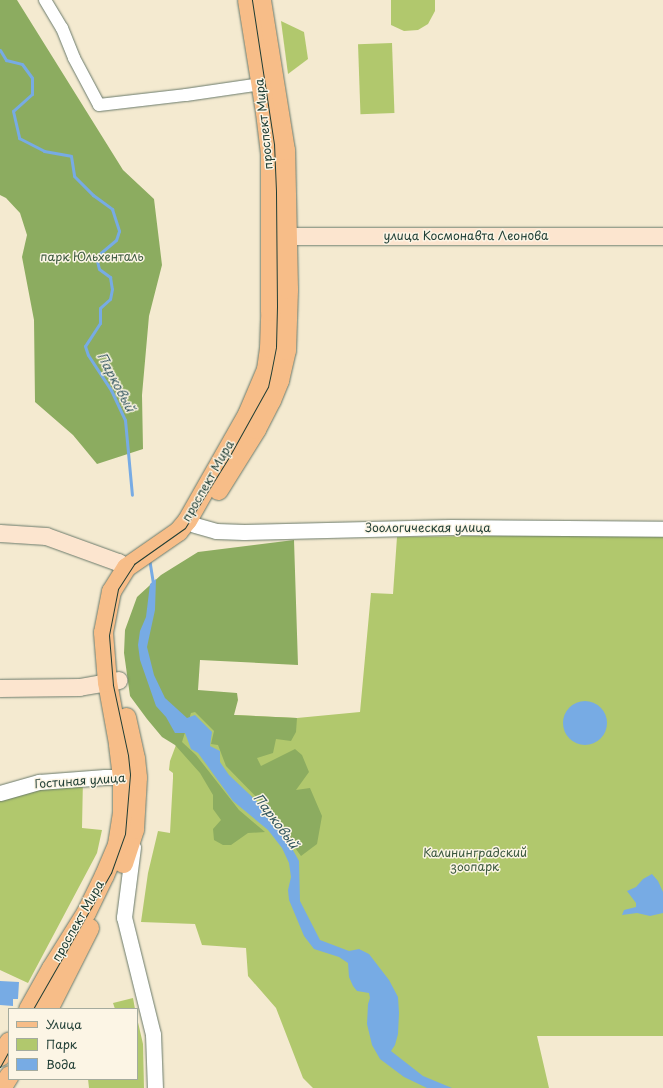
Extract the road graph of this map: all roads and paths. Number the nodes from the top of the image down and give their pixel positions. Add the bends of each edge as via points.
1 (45, 0) edge
2 (247, 0) edge
3 (261, 0) edge
4 (261, 84) junction
5 (278, 236) junction
6 (663, 236) edge
7 (663, 529) edge
8 (186, 531) junction
9 (0, 533) edge
10 (133, 566) junction
11 (112, 681) junction
12 (0, 688) edge
13 (130, 777) junction
14 (0, 793) edge
15 (134, 829) junction
16 (29, 1008) edge
17 (49, 1008) edge
18 (8, 1043) edge
19 (0, 1056) edge
20 (8, 1077) edge
21 (1, 1088) edge
22 (155, 1088) edge

1 - 4 street via 62,28 74,58 99,105
2 - 4 main road, проспект Мира
3 - 5 main road, проспект Мира via 285,150
4 - 5 main road, проспект Мира
5 - 6 main road, улица Космонавта Леонова
5 - 8 main road, проспект Мира via 288,319 286,350 279,380 256,429
7 - 8 street, Зоологическая улица via 451,527
8 - 10 main road, проспект Мира
9 - 10 main road via 46,536
10 - 11 main road, проспект Мира via 114,632
11 - 12 main road via 79,687
11 - 13 main road, проспект Мира via 135,758
13 - 14 street, Гостиная улица via 39,782
13 - 15 main road, проспект Мира
13 - 16 main road, проспект Мира via 117,844 104,875 86,912
15 - 17 main road, проспект Мира via 123,863
15 - 22 street via 124,917 153,1034
18 - 19 main road
20 - 21 main road

